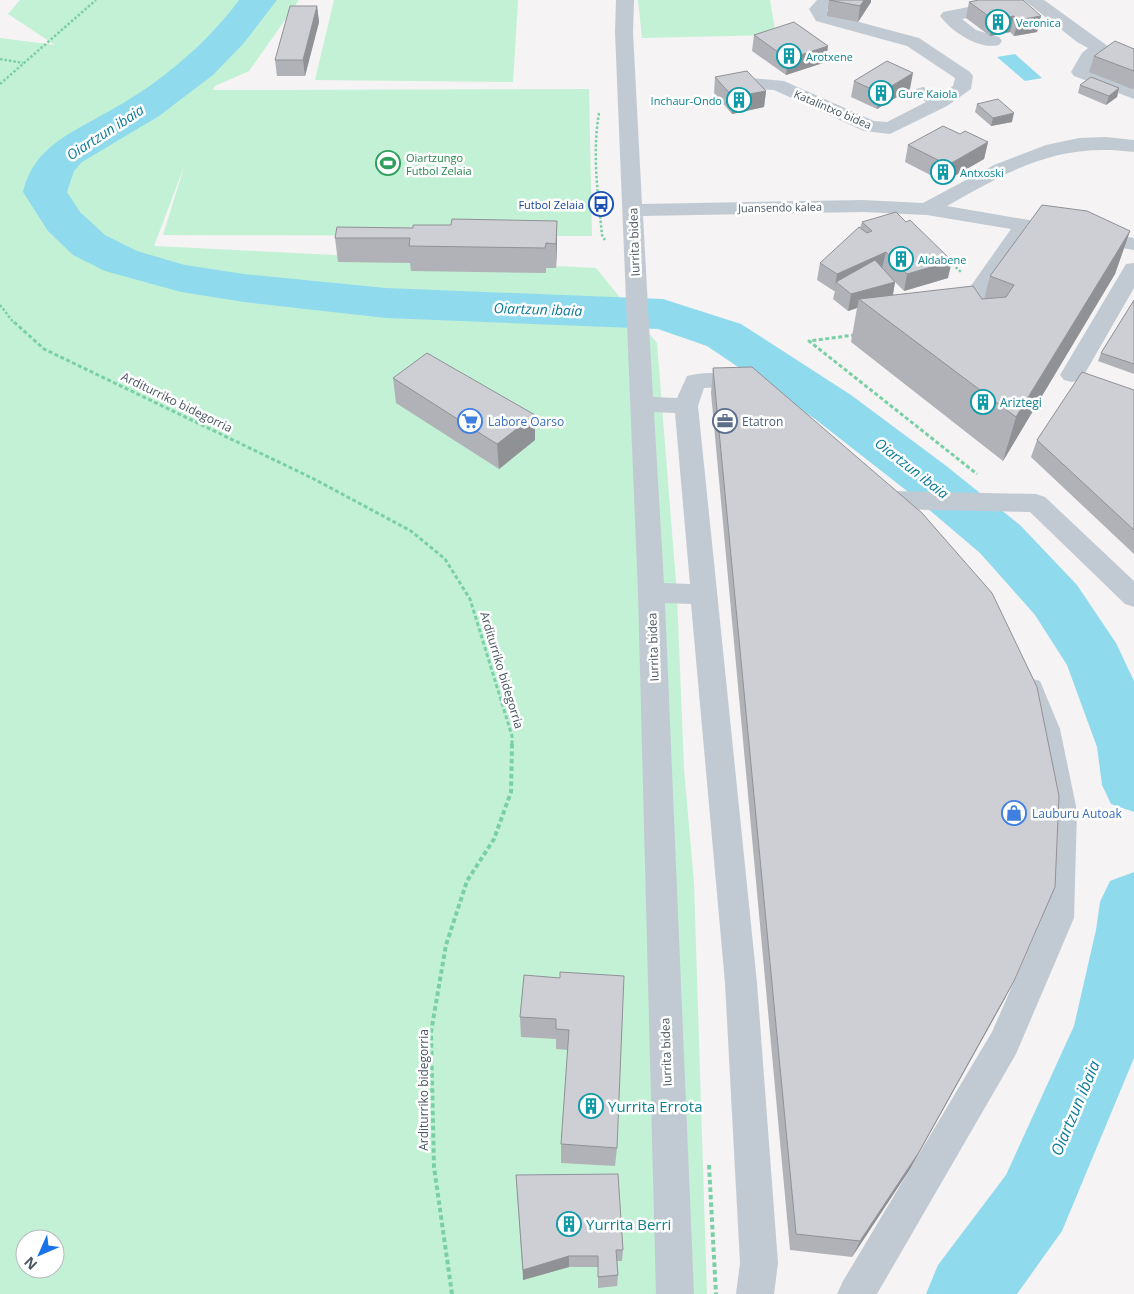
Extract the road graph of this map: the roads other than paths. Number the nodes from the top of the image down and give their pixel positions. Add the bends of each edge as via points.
1 (624, 0) edge
2 (1028, 0) edge
3 (1033, 0) edge
4 (824, 2) dead end
5 (993, 41) dead end
6 (751, 84) edge
7 (923, 93) dead end
8 (1134, 93) edge
9 (940, 102) junction
10 (1134, 133) edge
11 (1077, 142) junction
12 (1134, 146) edge
13 (927, 209) junction
14 (633, 210) junction
15 (1025, 225) junction
16 (1134, 244) edge
17 (1134, 269) edge
18 (989, 330) edge
19 (1072, 375) dead end
20 (641, 404) junction
21 (771, 405) edge
22 (686, 406) junction
23 (897, 502) edge
24 (651, 594) junction
25 (705, 594) junction
26 (1134, 596) edge
27 (1020, 666) edge
28 (675, 1294) edge
29 (754, 1294) edge
30 (856, 1294) edge

1 - 14 street, Iurrita bidea
2 - 5 street via 949,16 970,34
3 - 8 street via 1100,47 1088,57 1080,72
4 - 9 street, Katalintxo bidea via 818,9 822,17 913,42 964,76 962,89
6 - 9 street, Katalintxo bidea via 777,85 870,127 890,128
7 - 9 street
10 - 11 street via 1100,133
11 - 12 street
11 - 13 street via 1016,161
13 - 14 street, Juansendo kalea via 863,206
13 - 15 street, Juansendo kalea
14 - 20 street, Iurrita bidea
15 - 16 street, Juansendo kalea
15 - 18 street via 967,307 969,316
17 - 19 street
20 - 22 street
20 - 24 street, Iurrita bidea
21 - 22 street via 748,387 721,379 696,381
22 - 25 street
23 - 26 street via 1036,503
24 - 25 street
24 - 28 street, Iurrita bidea
25 - 29 street via 741,983 759,1263
27 - 30 street via 1046,729 1062,811 1058,918 1004,1043

